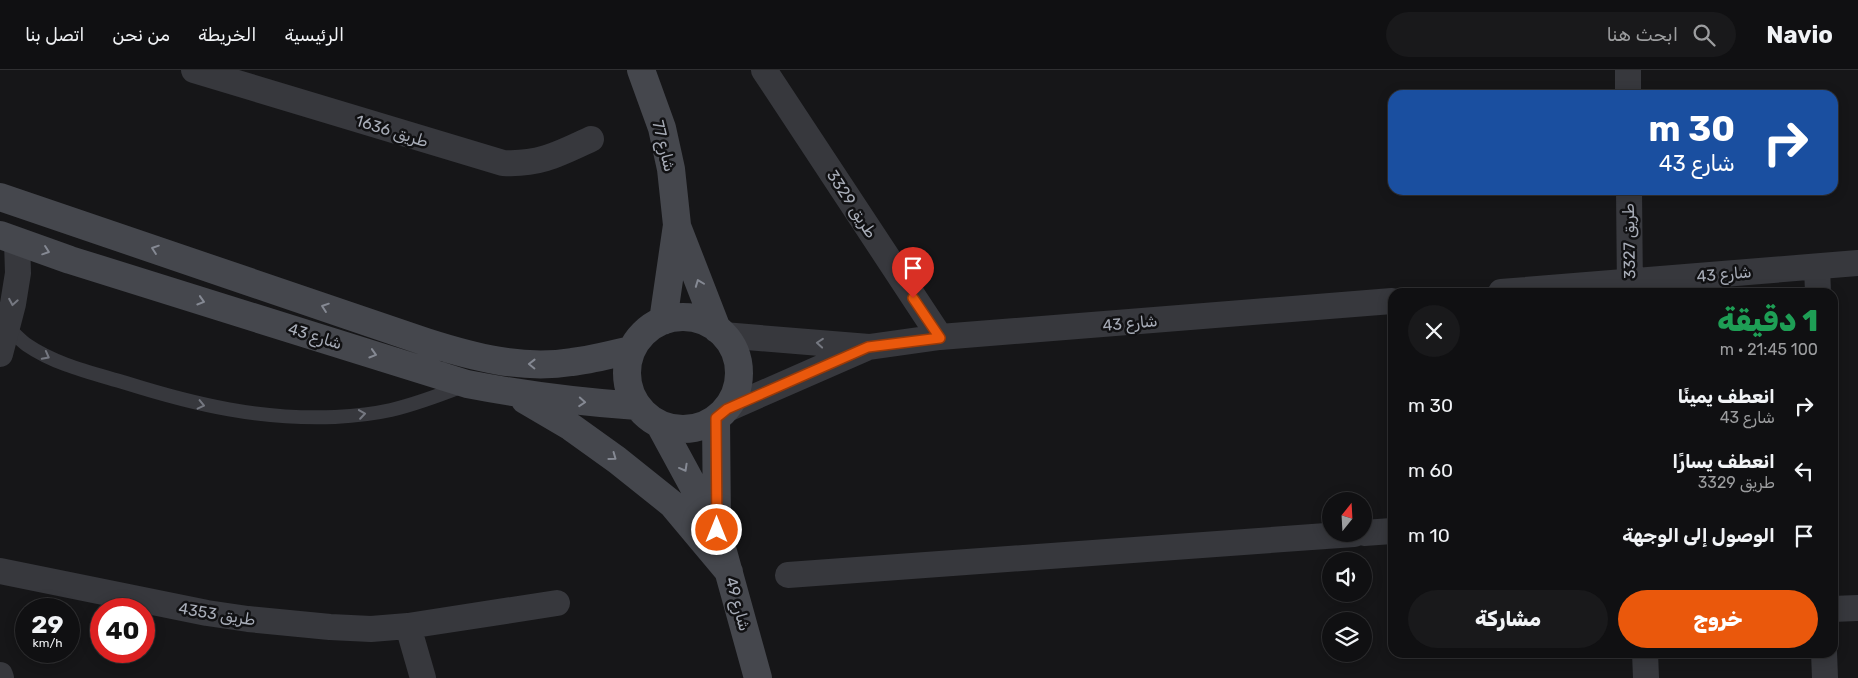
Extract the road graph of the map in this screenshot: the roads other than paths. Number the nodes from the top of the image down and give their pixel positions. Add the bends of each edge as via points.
1 (641, 70) edge
2 (764, 70) edge
3 (1628, 70) edge
4 (200, 71) edge
5 (1628, 90) edge
6 (591, 140) dead end
7 (1629, 195) edge
8 (0, 197) edge
9 (677, 225) junction
10 (8, 238) edge
11 (1858, 262) edge
12 (1818, 267) junction
13 (1630, 287) edge
14 (1604, 288) edge
15 (1818, 288) edge
16 (1388, 301) edge
17 (663, 320) junction
18 (7, 327) junction
19 (720, 332) junction
20 (940, 338) junction
21 (868, 347) junction
22 (632, 350) junction
23 (0, 354) edge
24 (467, 384) junction
25 (512, 393) junction
26 (637, 406) junction
27 (722, 413) junction
28 (660, 425) junction
29 (717, 530) junction
30 (1388, 531) edge
31 (1372, 532) edge
32 (1322, 536) edge
33 (0, 572) edge
34 (729, 572) junction
35 (788, 575) dead end
36 (557, 603) dead end
37 (1858, 608) edge
38 (1838, 609) edge
39 (408, 626) junction
40 (1644, 658) edge
41 (1824, 658) edge
42 (423, 678) edge
43 (758, 678) edge
44 (1646, 678) edge
45 (1825, 678) edge

1 - 9 street, شارع 77 via 662,128 671,169
2 - 20 street, طريق 3329
3 - 5 street
4 - 6 street, طريق 1636 via 503,163 539,161
7 - 13 street, طريق 3327
22 -> 8 street, شارع 43 via 571,363 518,364 488,360 426,342
9 - 17 street, شارع 77
19 -> 9 street, شارع 77
10 -> 18 street via 18,273
10 -> 24 street, شارع 43
11 - 12 street, شارع 43
12 - 13 street, شارع 43
12 - 15 street
13 - 14 street, شارع 43
16 - 20 street, شارع 43
17 - 19 street via 694,318
17 - 22 street via 640,337
18 - 23 street
18 -> 24 lane via 27,345 74,367 178,399 264,415 352,416 422,402
21 -> 19 street, شارع 43
19 - 27 street via 736,355 739,379 735,394
20 - 21 street, شارع 43
21 - 27 street, شارع 43
22 - 26 street via 626,368 628,388
24 - 25 street, شارع 43
25 -> 26 street, شارع 43
25 -> 34 street via 571,427 672,504
26 - 28 street
27 - 28 street via 703,426 689,429
27 - 29 street, شارع 49
28 -> 29 street, شارع 49
29 - 34 street, شارع 49
30 - 31 street
32 - 35 street
33 - 39 street, طريق 4353 via 248,619 371,629
34 - 43 street, شارع 49
36 - 39 street, طريق 4353
37 - 38 street
39 - 42 street
40 - 44 street
41 - 45 street

